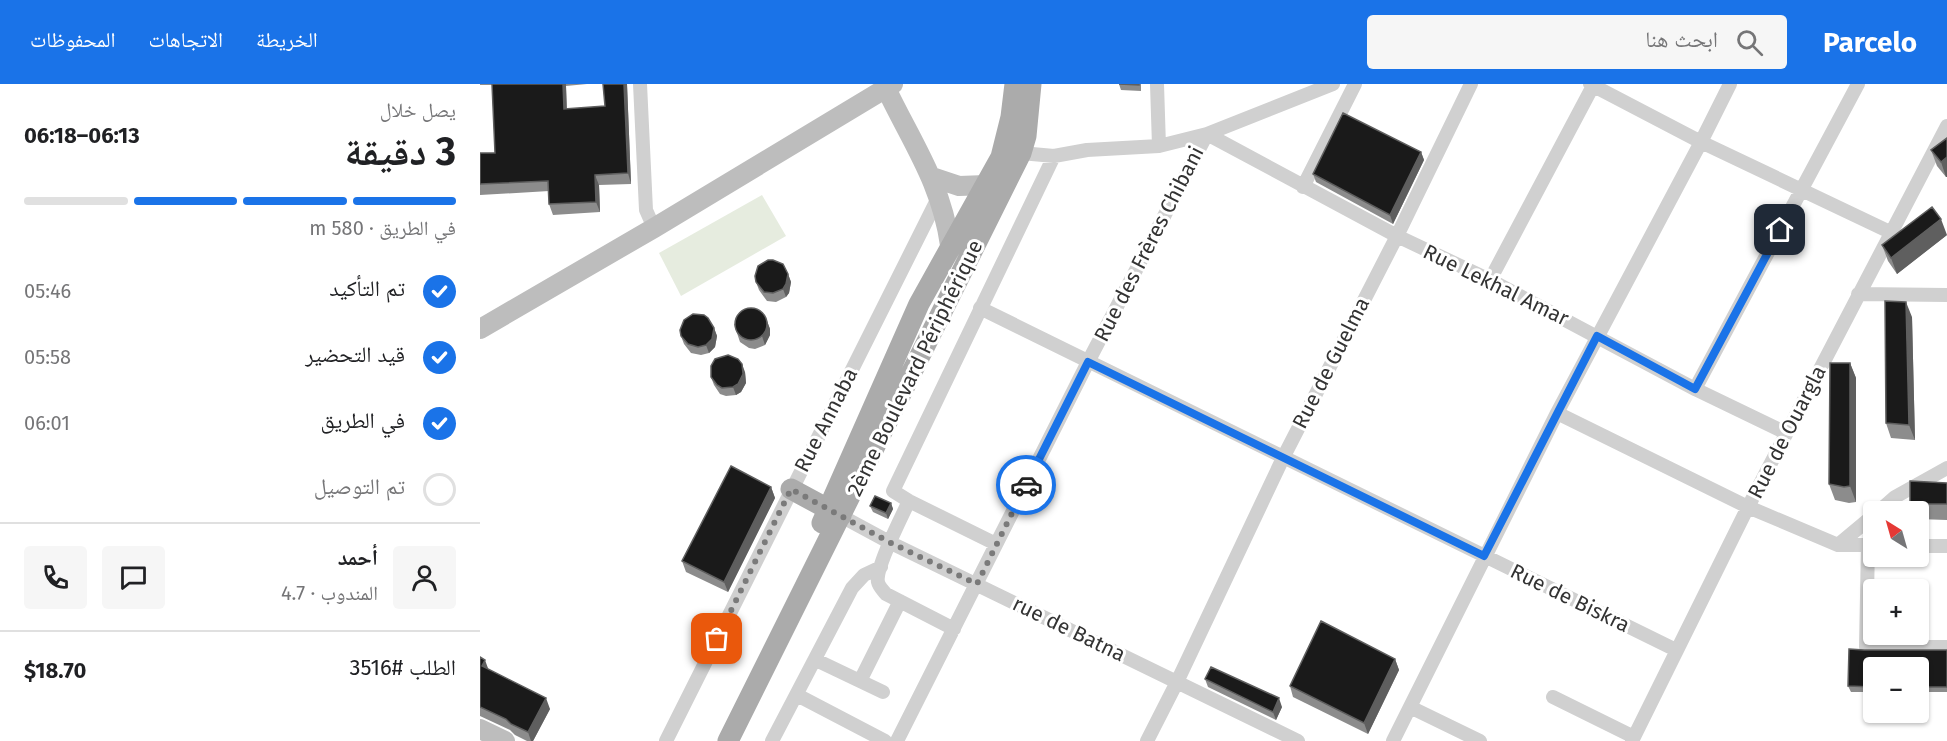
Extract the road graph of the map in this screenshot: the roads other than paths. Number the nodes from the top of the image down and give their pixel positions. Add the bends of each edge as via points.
1 (640, 84) edge
2 (1015, 84) edge
3 (1031, 84) edge
4 (1157, 84) edge
5 (1333, 84) edge
6 (1355, 84) edge
7 (1471, 84) edge
8 (1593, 84) edge
9 (1730, 84) edge
10 (1858, 84) edge
11 (888, 85) edge
12 (1947, 126) edge
13 (1207, 134) junction
14 (1701, 142) junction
15 (1159, 146) junction
16 (1021, 153) junction
17 (1054, 156) junction
18 (932, 177) junction
19 (986, 185) junction
20 (1303, 187) junction
21 (1802, 191) junction
22 (939, 196) junction
23 (654, 228) junction
24 (1890, 232) junction
25 (1397, 236) junction
26 (950, 245) junction
27 (1490, 280) junction
28 (1858, 294) junction
29 (1947, 295) edge
30 (980, 308) junction
31 (480, 329) edge
32 (1597, 336) junction
33 (1088, 362) junction
34 (1695, 389) junction
35 (1557, 413) junction
36 (1786, 433) junction
37 (1282, 458) junction
38 (1947, 468) edge
39 (791, 489) junction
40 (909, 501) junction
41 (1890, 501) edge
42 (1748, 507) junction
43 (835, 512) junction
44 (1863, 524) edge
45 (891, 543) junction
46 (996, 544) junction
47 (1838, 545) junction
48 (1863, 545) edge
49 (1929, 546) edge
50 (1947, 546) edge
51 (1484, 556) junction
52 (880, 567) junction
53 (1870, 567) edge
54 (977, 584) junction
55 (900, 601) junction
56 (954, 629) junction
57 (1947, 647) edge
58 (1676, 650) junction
59 (816, 660) junction
60 (861, 680) junction
61 (1177, 682) junction
62 (883, 692) dead end
63 (797, 695) junction
64 (1553, 697) dead end
65 (1410, 707) junction
66 (480, 729) edge
67 (1633, 739) edge
68 (505, 741) edge
69 (666, 741) edge
70 (713, 741) edge
71 (728, 741) edge
72 (772, 741) edge
73 (885, 741) edge
74 (897, 741) edge
75 (1147, 741) edge
76 (1298, 741) edge
77 (1393, 741) edge
78 (1480, 741) edge

1 - 23 street via 646,210
2 - 19 main road, 2ème Boulevard Périphérique via 1005,146
3 - 16 main road, 2ème Boulevard Périphérique
4 - 15 street
5 - 13 street
6 - 20 street
7 - 25 street, Rue de Guelma
8 - 14 street
8 - 27 street
9 - 14 street
10 - 21 street
11 - 18 street
11 - 23 street
12 - 24 street, Rue de Ouargla
13 - 15 street
13 - 20 street, Rue Lekhal Amar
13 - 33 street, Rue des Frères Chibani
14 - 21 street
14 - 32 street
15 - 17 street
16 - 17 street
16 - 43 main road, 2ème Boulevard Périphérique
17 - 30 street
18 - 19 street via 959,186
18 - 22 street
19 - 26 main road, 2ème Boulevard Périphérique
20 - 25 street, Rue Lekhal Amar
21 - 24 street
21 - 34 street
22 - 26 street
22 - 39 street, Rue Annaba
23 - 31 street
24 - 28 street, Rue de Ouargla
25 - 27 street, Rue Lekhal Amar
25 - 37 street, Rue de Guelma
26 - 43 main road, 2ème Boulevard Périphérique via 919,303
27 - 32 street, Rue Lekhal Amar
28 - 29 street
28 - 36 street, Rue de Ouargla
30 - 33 street, Rue de Biskra
30 - 40 street via 893,491
32 - 34 street, Rue Lekhal Amar
32 - 35 street
33 - 37 street, Rue de Biskra
33 - 46 street, Rue des Frères Chibani
34 - 36 street, Rue Lekhal Amar
35 - 42 street
35 - 51 street
36 - 42 street, Rue de Ouargla
37 - 51 street, Rue de Biskra
37 - 61 street, Rue de Guelma
38 - 41 street
39 - 43 main road
39 - 69 street, Rue Annaba
40 - 45 street
40 - 46 street
42 - 47 street
42 - 58 street, Rue de Ouargla
43 - 45 street, rue de Batna
43 - 70 main road, 2ème Boulevard Périphérique
43 - 71 main road, 2ème Boulevard Périphérique
44 - 47 street
45 - 52 street
45 - 54 street, rue de Batna
46 - 54 street, Rue des Frères Chibani
47 - 48 street
49 - 50 street
51 - 58 street, Rue de Biskra
51 - 65 street
52 - 55 street via 880,588
52 - 59 street via 864,575 852,588
53 - 57 street via 1866,647
54 - 56 street, Rue des Frères Chibani
54 - 61 street, rue de Batna
55 - 56 street
55 - 60 street
56 - 74 street, Rue des Frères Chibani
58 - 67 street, Rue de Ouargla
59 - 60 street
59 - 63 street
60 - 62 street
61 - 75 street, Rue de Guelma
61 - 76 street, rue de Batna
63 - 72 street
63 - 73 street
64 - 67 street
65 - 77 street
65 - 78 street
66 - 68 street

